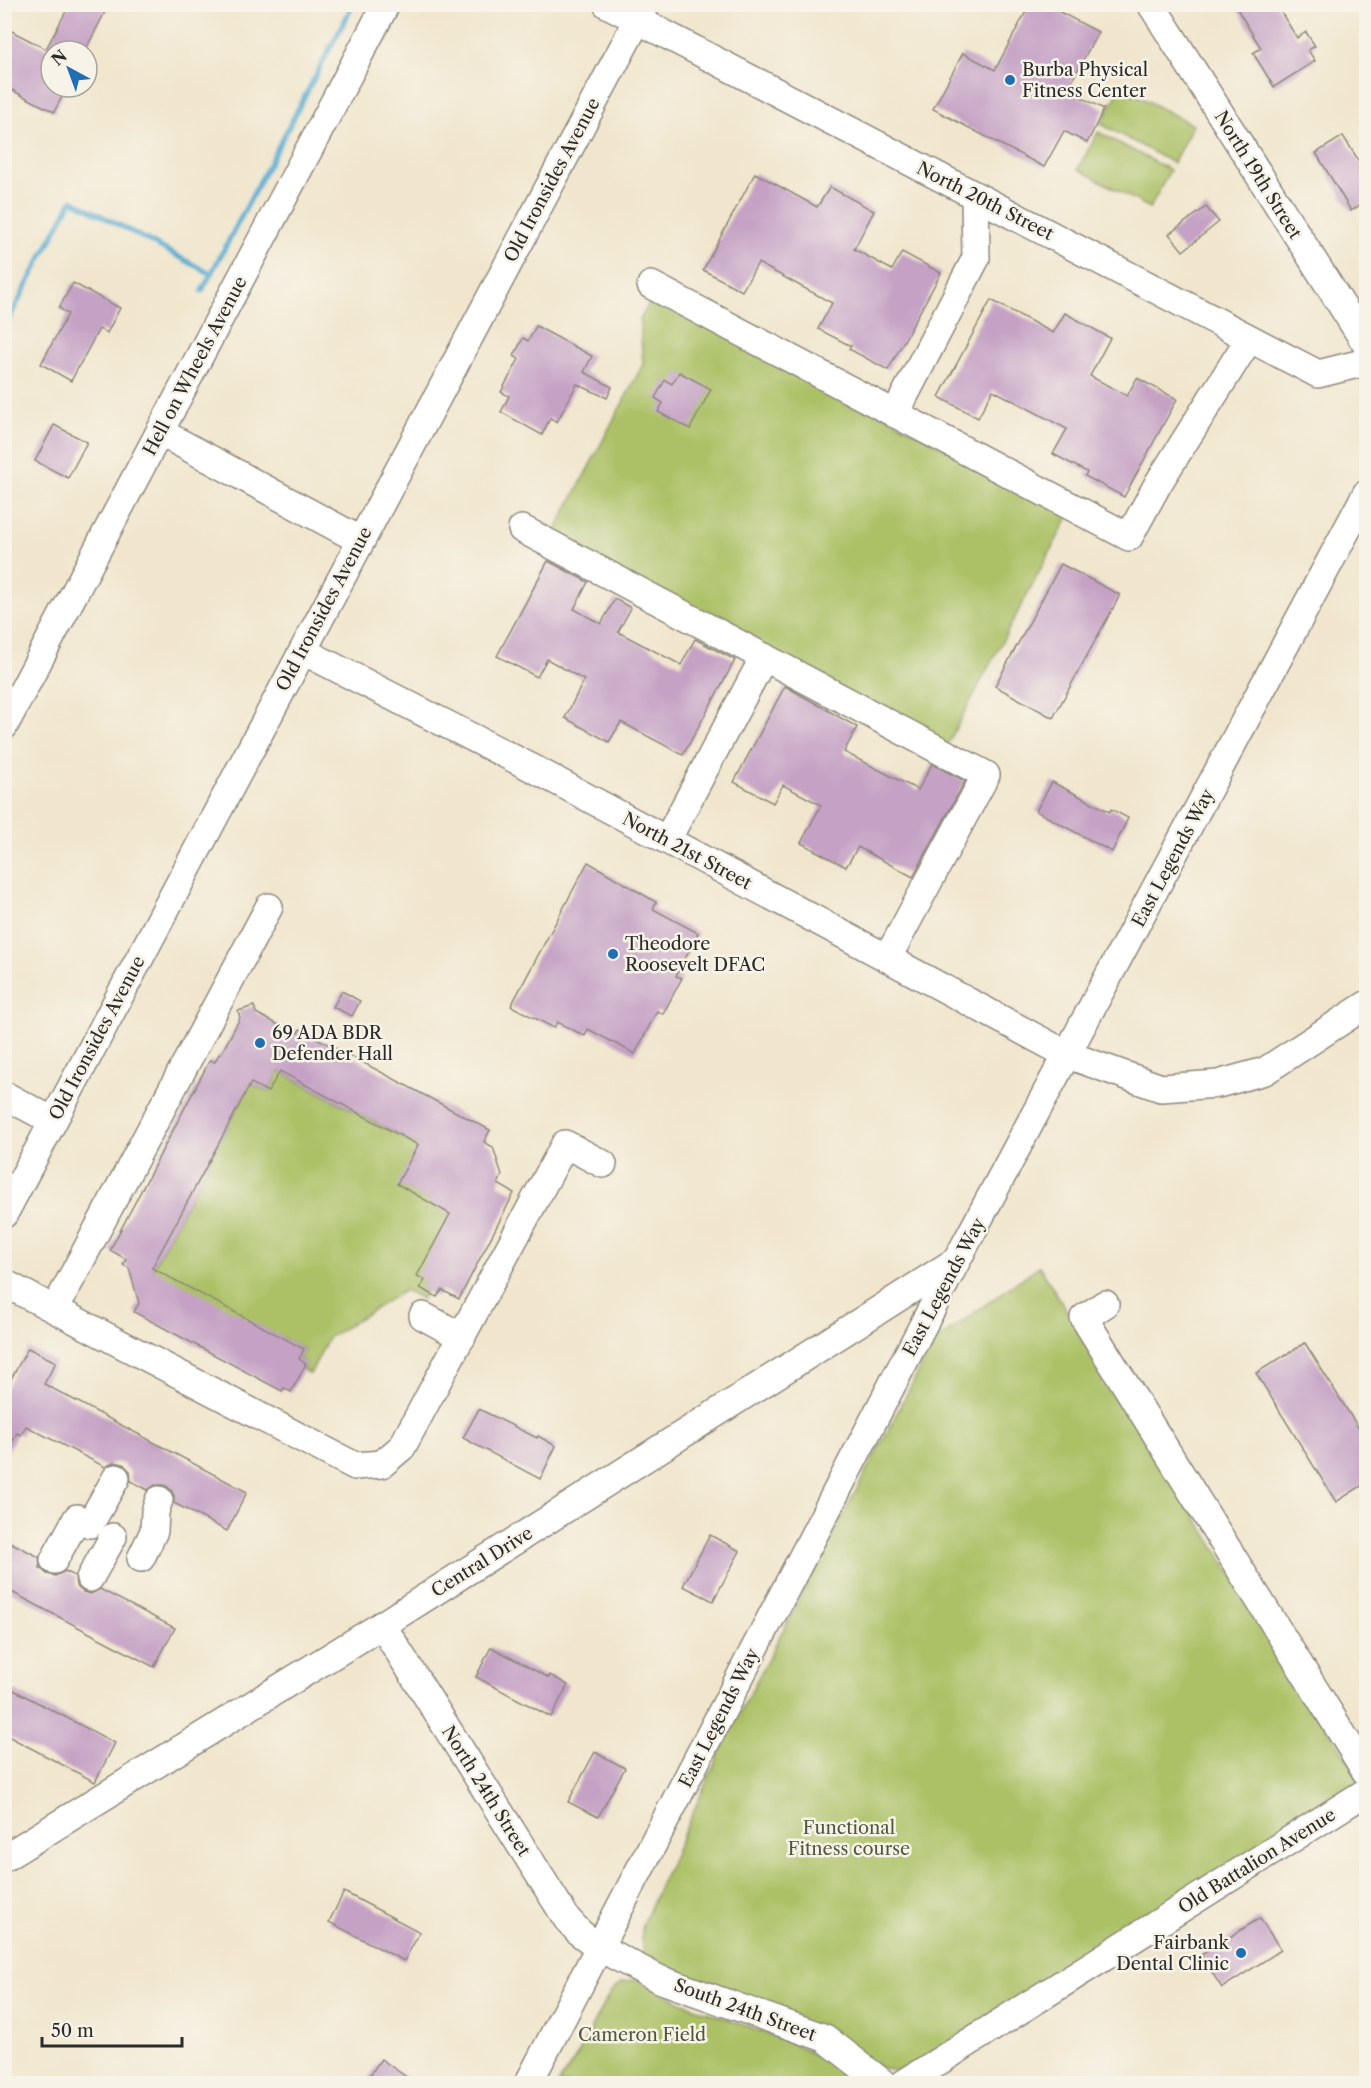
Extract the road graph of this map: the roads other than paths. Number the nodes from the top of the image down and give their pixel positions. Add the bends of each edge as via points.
1 (386, 4) edge
2 (607, 4) edge
3 (1151, 4) edge
4 (641, 13) edge
5 (975, 196) junction
6 (651, 285) dead end
7 (1249, 339) junction
8 (1366, 344) edge
9 (1366, 362) edge
10 (895, 414) junction
11 (160, 432) junction
12 (1366, 494) edge
13 (522, 529) dead end
14 (360, 540) junction
15 (303, 651) junction
16 (764, 657) junction
17 (4, 726) edge
18 (667, 840) junction
19 (269, 907) dead end
20 (888, 957) junction
21 (1366, 1005) edge
22 (1068, 1055) junction
23 (4, 1095) edge
24 (53, 1121) junction
25 (603, 1164) dead end
26 (4, 1214) edge
27 (957, 1260) junction
28 (4, 1283) edge
29 (1105, 1304) dead end
30 (55, 1309) junction
31 (423, 1316) dead end
32 (462, 1337) junction
33 (116, 1478) dead end
34 (159, 1500) dead end
35 (94, 1526) junction
36 (141, 1558) dead end
37 (54, 1560) dead end
38 (90, 1578) dead end
39 (382, 1625) junction
40 (1366, 1772) edge
41 (1366, 1792) edge
42 (4, 1858) edge
43 (600, 1948) junction
44 (528, 2084) edge
45 (884, 2084) edge
46 (903, 2084) edge

1 - 11 street, Hell on Wheels Avenue
2 - 4 street, North 20th Street
3 - 8 street, North 19th Street
4 - 5 street, North 20th Street
4 - 14 street, Old Ironsides Avenue
5 - 7 street, North 20th Street
5 - 10 street via 976,258
6 - 10 street
7 - 9 street, North 20th Street via 1318,375
7 - 10 street via 1129,537
11 - 14 street
11 - 17 street, Hell on Wheels Avenue
12 - 22 street, East Legends Way
13 - 16 street
14 - 15 street, Old Ironsides Avenue
15 - 18 street, North 21st Street
15 - 24 street, Old Ironsides Avenue
16 - 18 street
16 - 20 street via 986,775
18 - 20 street, North 21st Street
19 - 30 street
20 - 22 street, North 21st Street
21 - 22 street via 1265,1071 1218,1084 1161,1088
22 - 27 street, East Legends Way
23 - 24 street
24 - 26 street, Old Ironsides Avenue
25 - 32 street via 565,1144
27 - 39 street, Central Drive
27 - 43 street, East Legends Way
28 - 30 street
29 - 40 street via 1084,1318
30 - 32 street via 355,1466 382,1464 402,1447
31 - 32 street
33 - 35 street
34 - 36 street via 154,1530
35 - 37 street
35 - 38 street
39 - 42 street, Central Drive
39 - 43 street, North 24th Street via 567,1919
41 - 46 street, Old Battalion Avenue
43 - 44 street, East Legends Way
43 - 45 street, South 24th Street via 660,1979 825,2038

